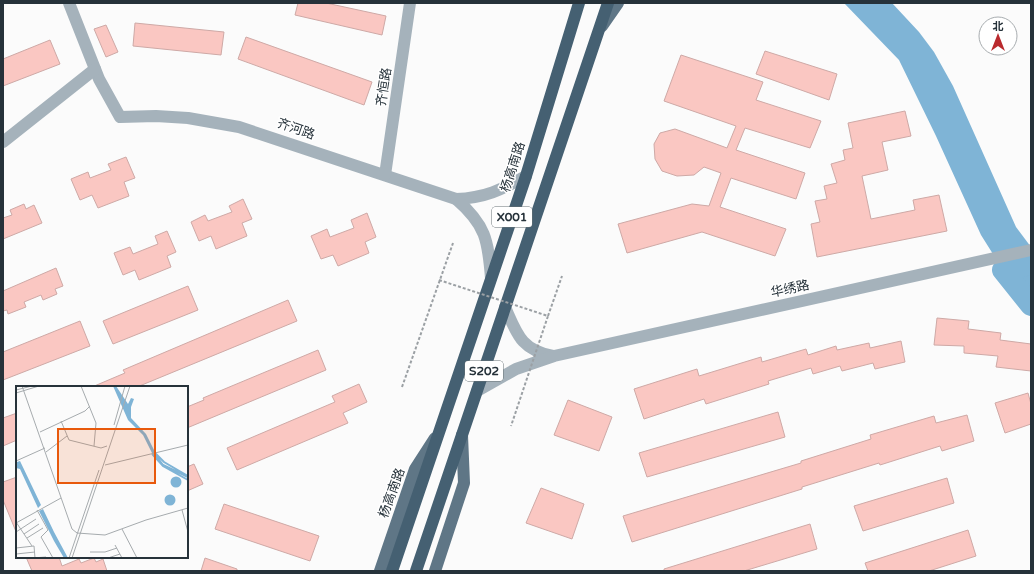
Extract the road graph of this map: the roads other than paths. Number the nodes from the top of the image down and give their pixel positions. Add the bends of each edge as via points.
1 (69, 3) edge
2 (410, 3) edge
3 (579, 3) edge
4 (608, 3) edge
5 (618, 3) edge
6 (597, 33) junction
7 (95, 69) junction
8 (3, 142) edge
9 (385, 175) junction
10 (526, 176) junction
11 (456, 199) junction
12 (1031, 250) edge
13 (491, 278) junction
14 (505, 307) junction
15 (554, 356) junction
16 (477, 391) junction
17 (440, 430) junction
18 (462, 436) junction
19 (380, 571) edge
20 (392, 571) edge
21 (416, 571) edge
22 (435, 571) edge

1 - 7 street
2 - 9 street, 齐恒路
3 - 10 highway, 杨高南路 / X001
4 - 6 highway, X001
5 - 6 main road, X001
6 - 14 highway, X001
7 - 8 street
7 - 9 street, 齐河路 via 120,117 188,118 239,127
9 - 11 street, 齐河路
10 - 11 street, 齐河路 via 485,196
10 - 13 highway, 杨高南路 / X001
11 - 13 street, 齐河路 via 471,213 484,232 489,247
12 - 15 street, 华绣路
13 - 17 highway, 杨高南路 / X001
14 - 15 street, 华绣路 via 518,336 528,347 539,353
14 - 16 highway, S202
15 - 16 street, 华绣路 via 516,369
16 - 18 highway, S202
17 - 19 main road, 杨高南路 / X001 via 415,469
17 - 20 highway, 杨高南路 / X001
18 - 21 highway
18 - 22 main road via 464,483

